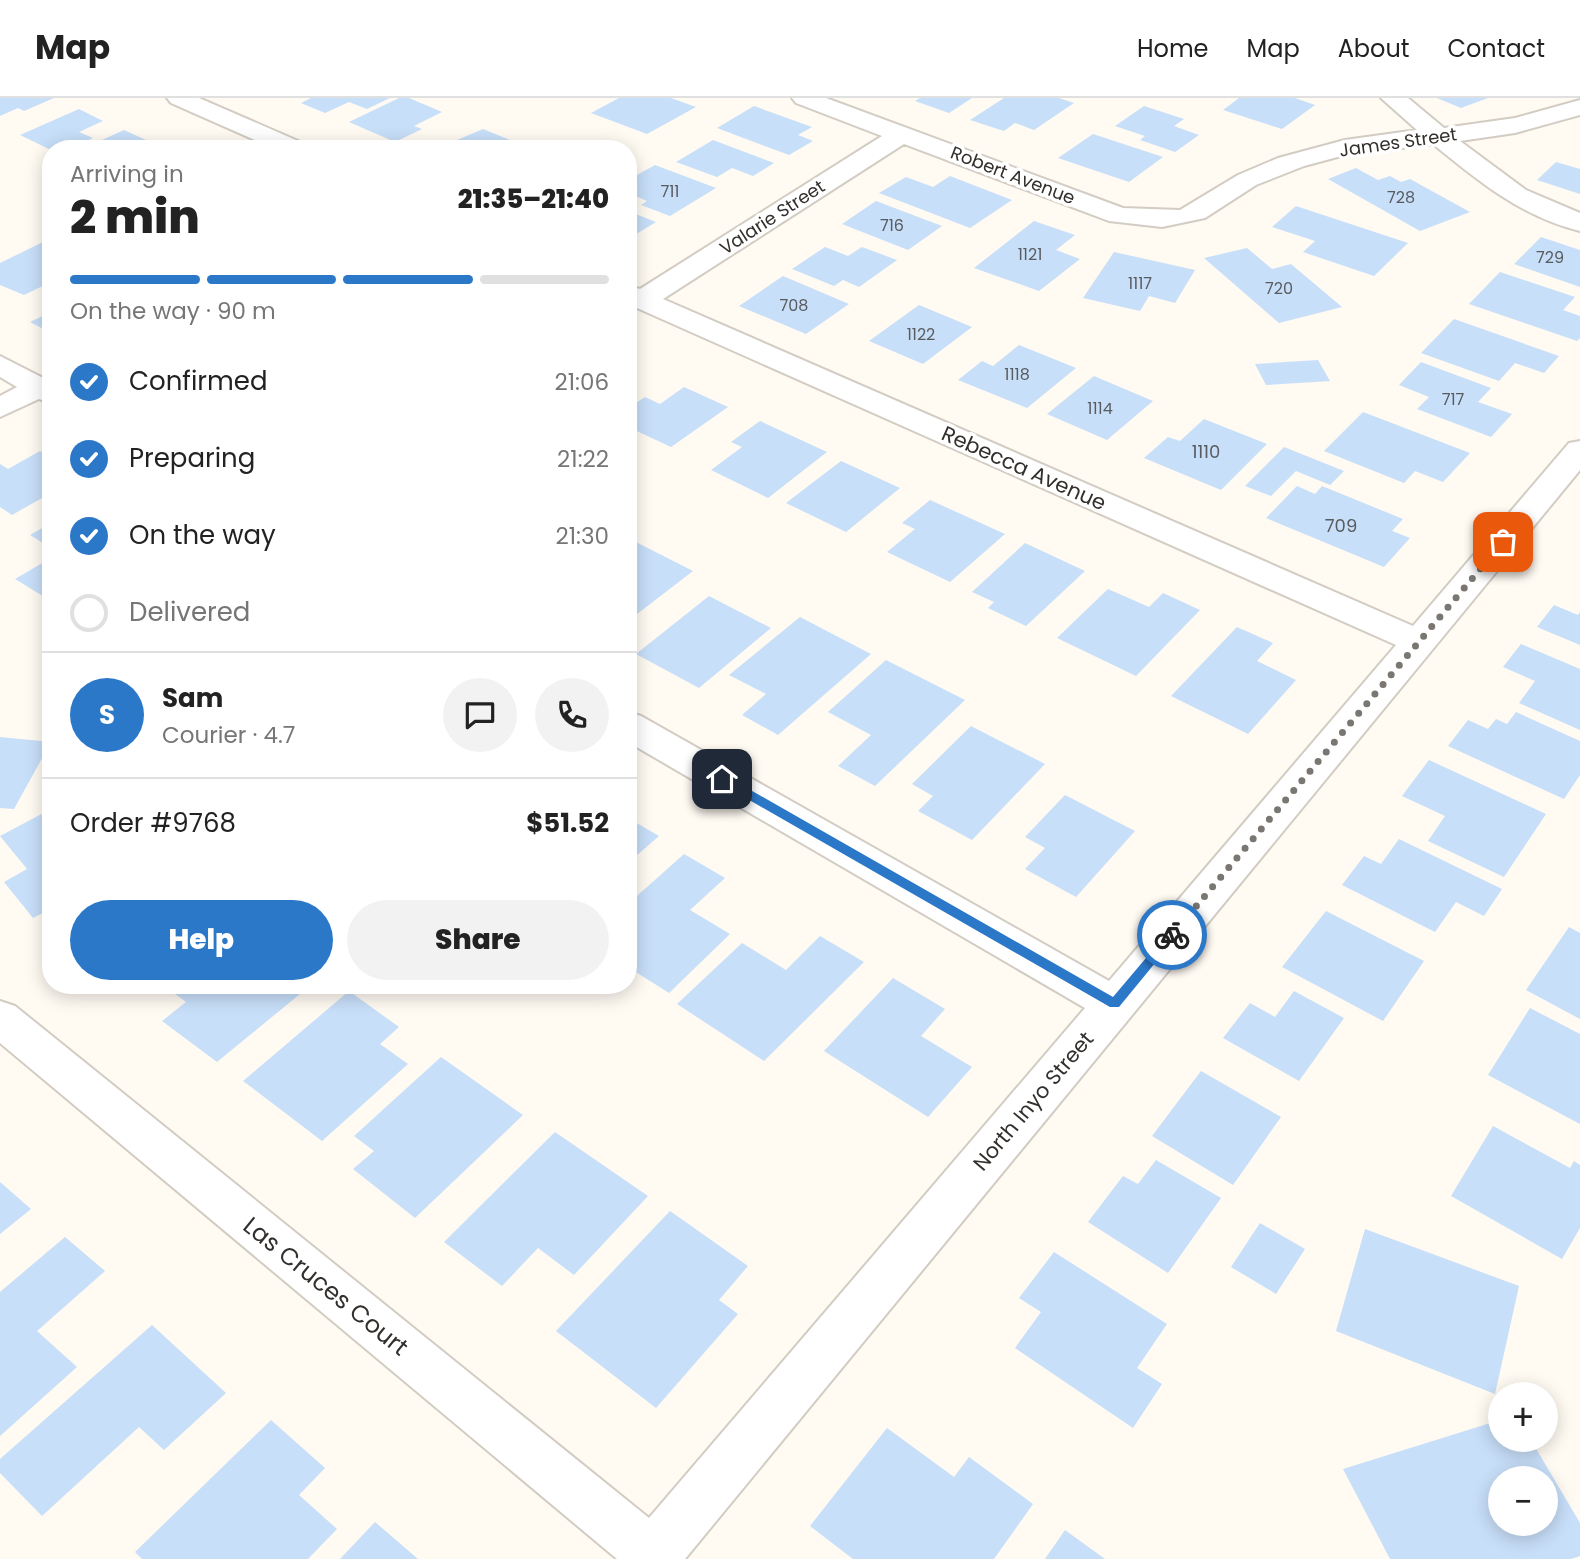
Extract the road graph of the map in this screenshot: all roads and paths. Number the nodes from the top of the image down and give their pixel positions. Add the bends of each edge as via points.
1 (179, 98) edge
2 (804, 98) edge
3 (1393, 98) edge
4 (1580, 107) edge
5 (902, 134) junction
6 (1439, 135) junction
7 (275, 140) edge
8 (1222, 197) joint
9 (1580, 223) edge
10 (637, 296) edge
11 (637, 298) edge
12 (0, 365) edge
13 (42, 389) edge
14 (42, 392) edge
15 (0, 408) edge
16 (1580, 450) edge
17 (1419, 642) junction
18 (637, 730) edge
19 (1114, 1004) junction
20 (0, 1018) edge
21 (652, 1557) edge

1 - 7 street
2 - 5 street, Robert Avenue
3 - 6 street
4 - 6 street, James Street via 1543,120
5 - 8 street, Robert Avenue via 1118,215 1156,220 1186,216
5 - 10 street, Valarie Street
6 - 8 street, James Street via 1316,155 1246,181
6 - 9 street via 1468,164 1496,183
11 - 17 street, Rebecca Avenue
12 - 13 street
14 - 15 street
16 - 17 street, North Inyo Street
17 - 19 street, North Inyo Street
18 - 19 street
19 - 21 street, North Inyo Street
20 - 21 street, Las Cruces Court

